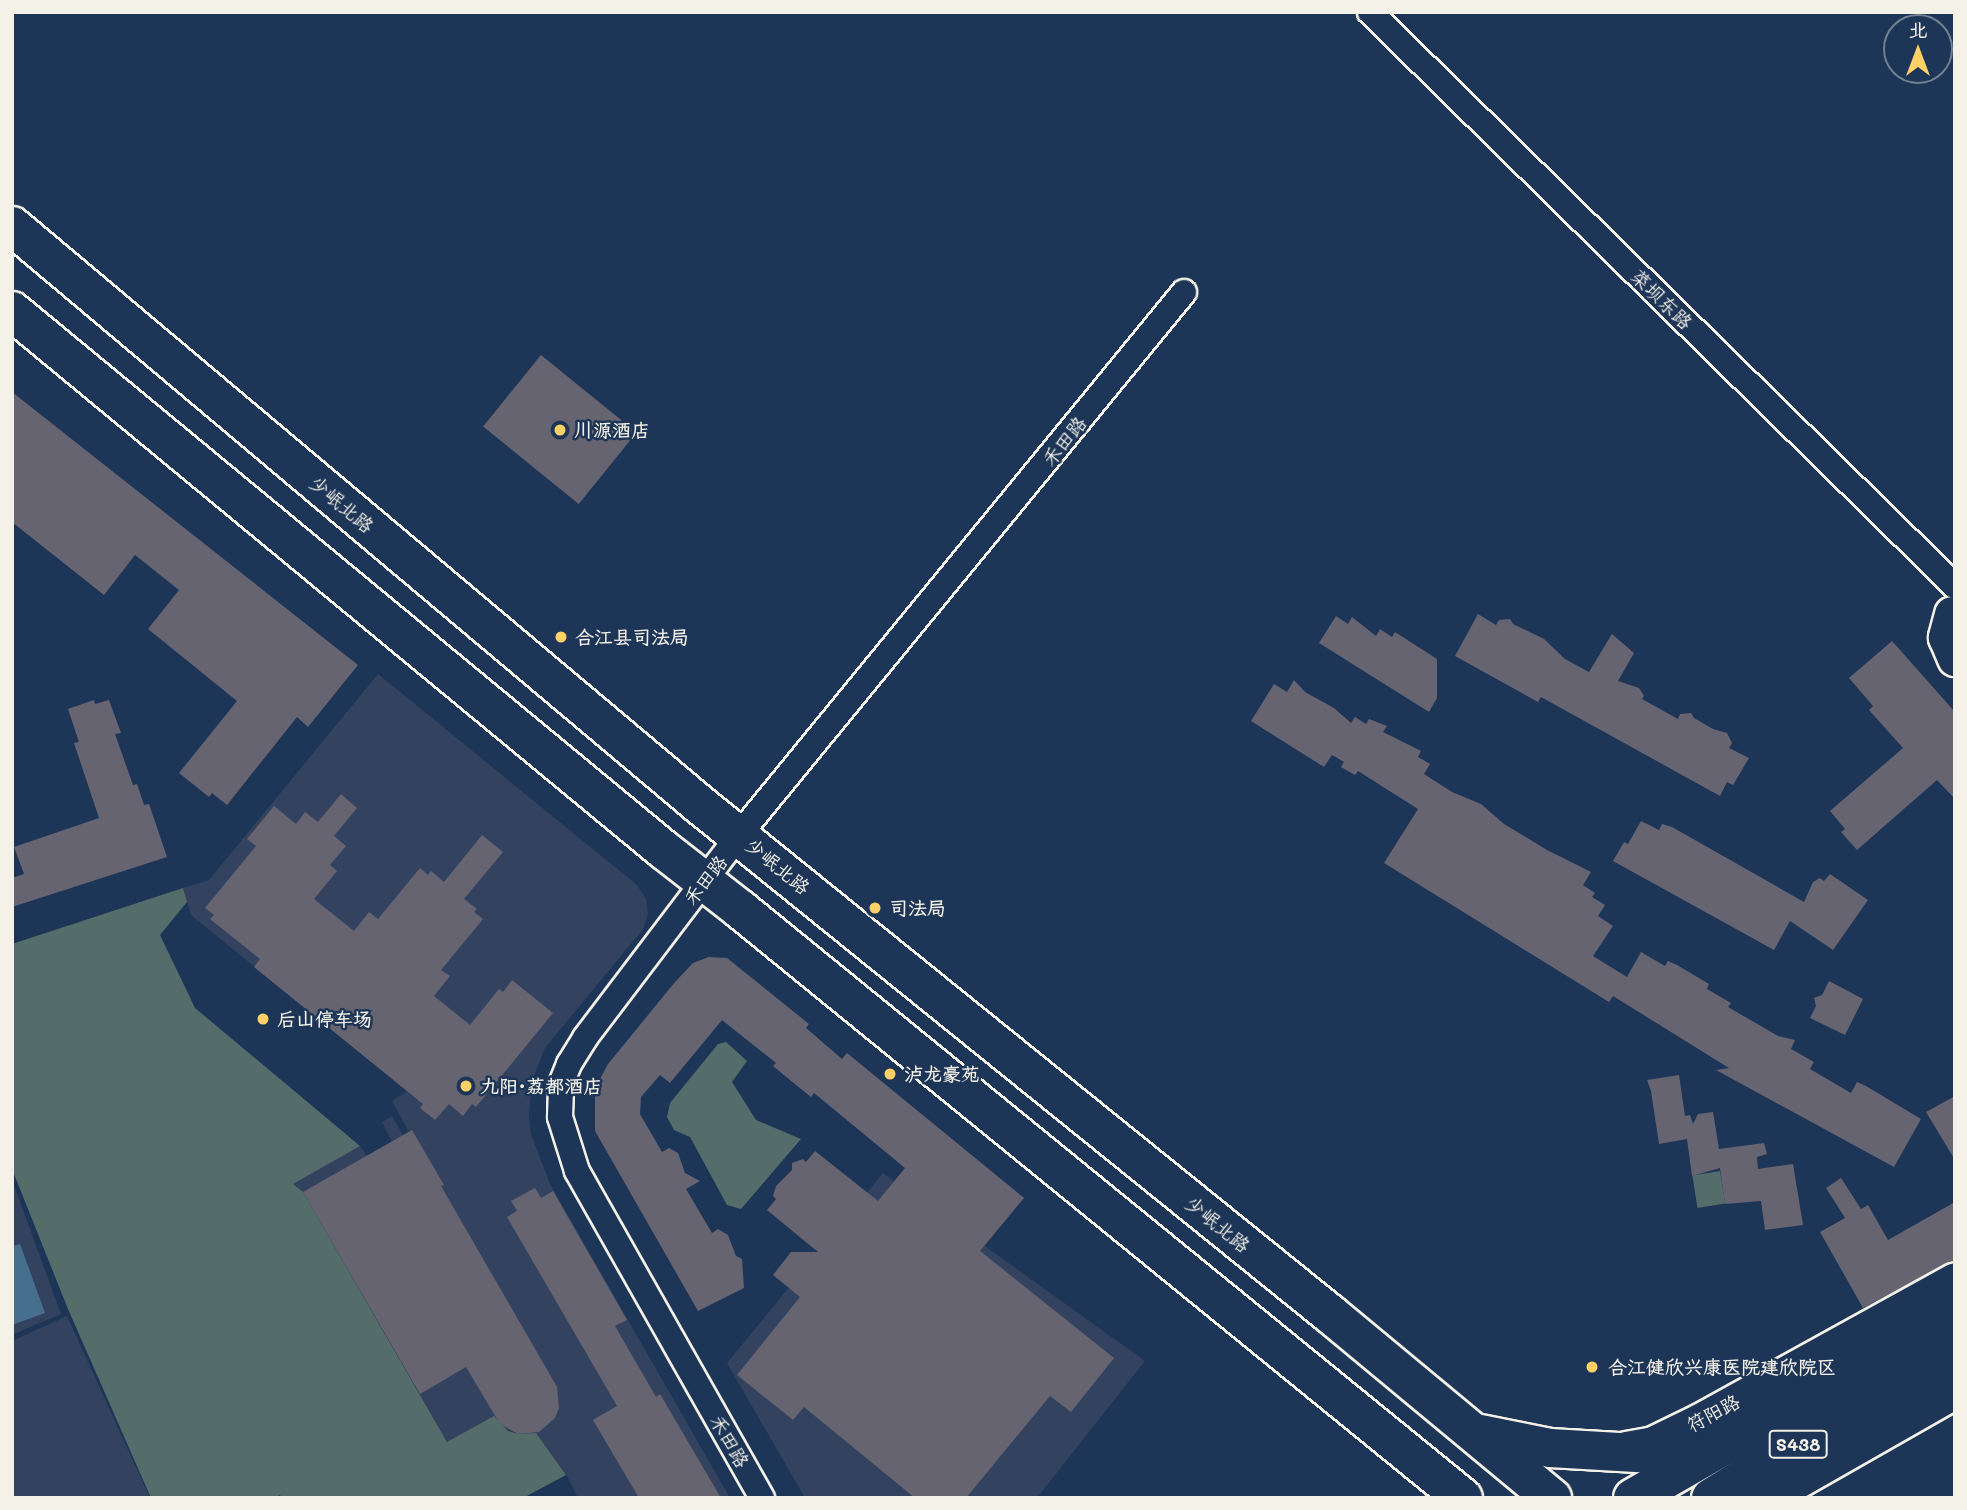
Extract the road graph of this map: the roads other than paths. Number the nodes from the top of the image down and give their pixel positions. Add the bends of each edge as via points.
1 (1370, 12) edge
2 (12, 226) edge
3 (1184, 292) dead end
4 (12, 311) edge
5 (1954, 603) edge
6 (1955, 658) edge
7 (740, 835) junction
8 (704, 881) junction
9 (1955, 1280) edge
10 (1329, 1313) junction
11 (1955, 1313) edge
12 (1955, 1353) edge
13 (1292, 1359) junction
14 (1862, 1384) junction
15 (1955, 1390) edge
16 (1476, 1433) junction
17 (1613, 1452) junction
18 (1712, 1452) junction
19 (1436, 1485) edge
20 (1720, 1494) edge
21 (762, 1498) edge
22 (1463, 1498) edge
23 (1552, 1498) edge
24 (1633, 1498) edge
25 (1766, 1498) edge

1 - 5 street, 菜坝东路
2 - 7 main road, 少岷北路
3 - 7 street, 禾田路
4 - 8 main road
5 - 6 street via 1946,637
7 - 8 street, 禾田路
7 - 10 main road, 少岷北路
8 - 13 main road
8 - 21 street, 禾田路 via 569,1064 561,1084 560,1117 566,1144 588,1193
9 - 17 street, 符阳路 via 1699,1421 1653,1444
10 - 13 main road
10 - 16 main road, 少岷北路
11 - 14 main road, S438
12 - 14 main road, S438
13 - 19 main road
14 - 18 main road, 符阳路 / S438
14 - 20 main road, S438
15 - 25 street
16 - 17 main road via 1550,1448
16 - 23 main road, 少岷北路
17 - 18 main road
18 - 24 main road, 符阳路 / S438
19 - 22 main road

